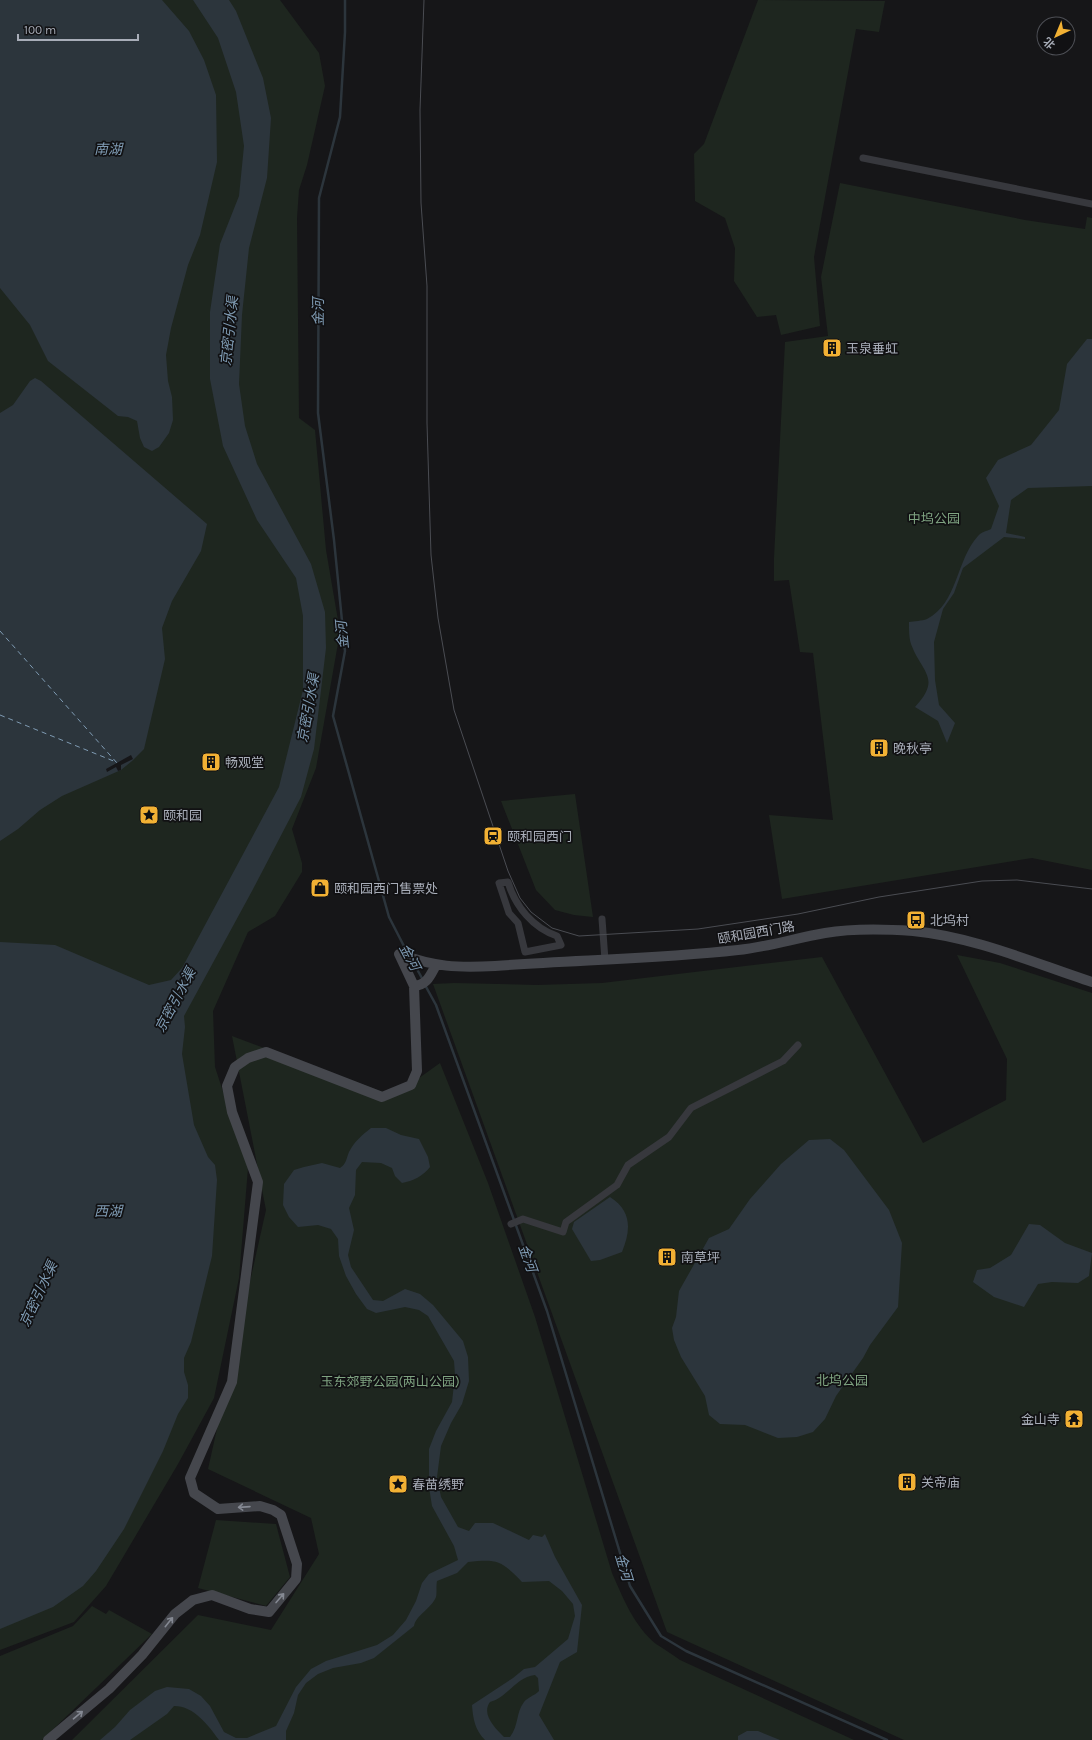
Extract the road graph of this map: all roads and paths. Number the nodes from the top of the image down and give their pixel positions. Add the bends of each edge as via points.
1 (863, 158) dead end
2 (1092, 204) edge
3 (602, 919) dead end
4 (525, 952) joint
5 (605, 960) junction
6 (436, 965) junction
7 (1092, 982) edge
8 (420, 984) junction
9 (798, 1044) dead end
10 (514, 1223) dead end
11 (48, 1740) edge

1 - 2 street
3 - 5 street
4 - 4 street via 561,945 557,936 545,931 526,915 513,896 508,882 499,883 509,914 518,923
5 - 6 street, 颐和园西门路 via 470,968
5 - 7 street, 颐和园西门路 via 741,950 826,933 884,929 914,931 957,939 995,949
6 - 8 street
6 - 8 street, 颐和园西门路 via 399,954
11 -> 8 street via 109,1689 142,1656 175,1614 193,1600 212,1595 250,1609 269,1612 296,1579 297,1564 281,1515 260,1506 218,1509 194,1494 190,1478 232,1382 258,1182 232,1112 227,1086 235,1067 248,1058 266,1052 382,1096 411,1085 417,1071
9 - 10 street via 783,1061 691,1108 669,1137 628,1165 618,1185 566,1222 563,1232 524,1219

